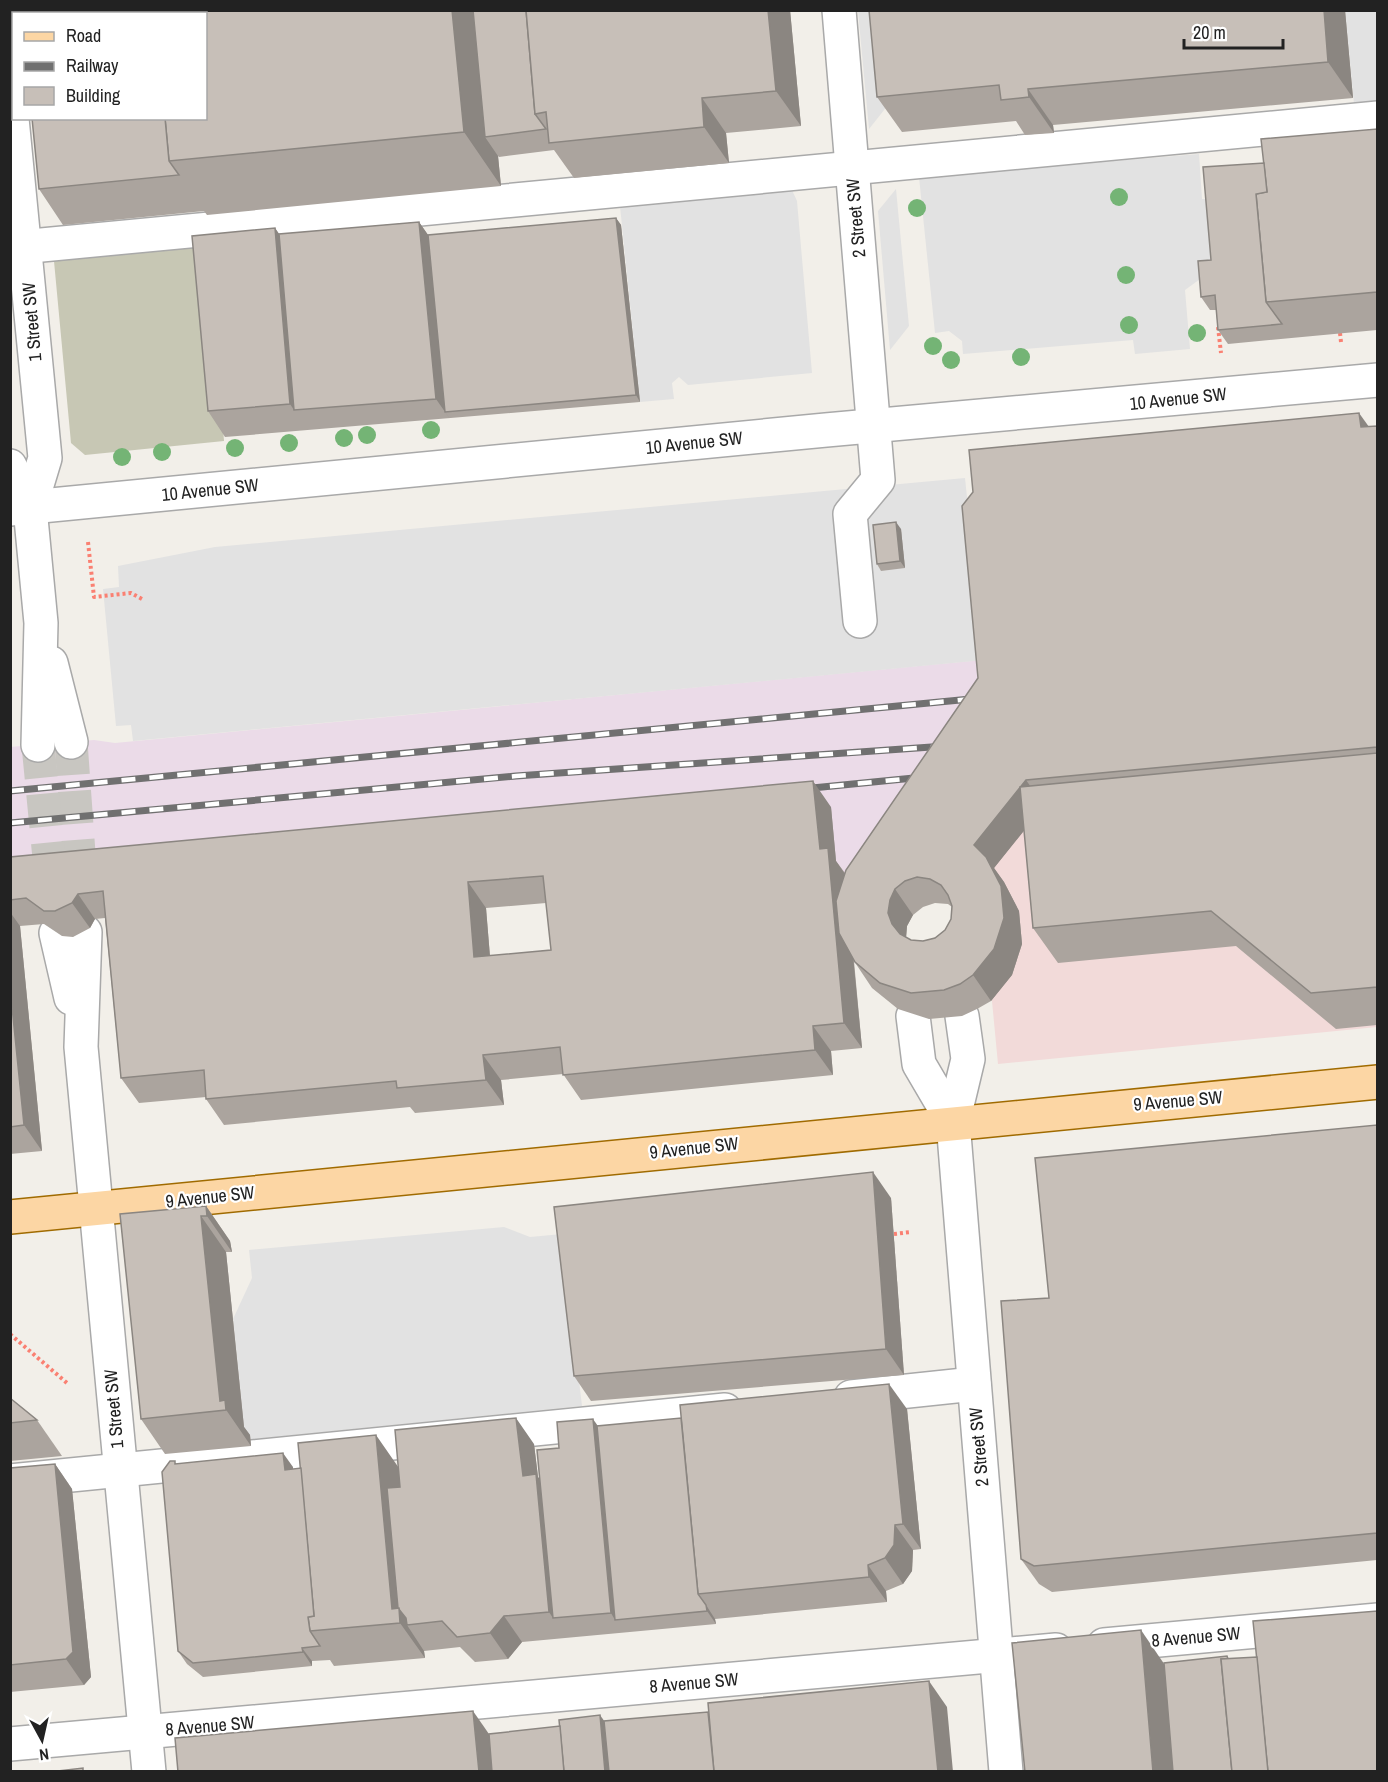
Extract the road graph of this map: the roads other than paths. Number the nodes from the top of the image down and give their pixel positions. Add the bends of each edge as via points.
1 (838, 10) edge
2 (10, 98) edge
3 (1377, 118) edge
4 (852, 168) junction
5 (18, 247) edge
6 (1377, 380) edge
7 (873, 425) junction
8 (10, 466) edge
9 (20, 509) edge
10 (860, 621) dead end
11 (41, 623) junction
12 (70, 742) tunnel mouth
13 (38, 745) tunnel mouth
14 (70, 933) edge
15 (913, 1016) edge
16 (962, 1016) dead end
17 (1377, 1082) edge
18 (953, 1122) junction
19 (96, 1208) junction
20 (10, 1217) edge
21 (974, 1384) junction
22 (817, 1400) edge
23 (758, 1406) edge
24 (120, 1471) junction
25 (10, 1481) edge
26 (1377, 1620) edge
27 (995, 1655) junction
28 (145, 1732) junction
29 (10, 1744) edge
30 (149, 1772) edge
31 (1006, 1772) edge

1 - 4 street, 2 Street SW
2 - 5 street, 1 Street SW
3 - 4 street
4 - 5 street
4 - 7 street, 2 Street SW
5 - 9 street, 1 Street SW via 45,458
6 - 7 street, 10 Avenue SW
7 - 9 street, 10 Avenue SW
7 - 10 street, 2 Street SW via 878,480 850,514
8 - 9 street, 1 Street SW
9 - 11 street, 1 Street SW
11 - 12 street, 1 Street SW
11 - 13 street, 1 Street SW
14 - 19 street, 1 Street SW
15 - 18 street via 919,1064
16 - 18 street via 968,1059
17 - 18 main road, 9 Avenue SW
18 - 19 main road, 9 Avenue SW
18 - 21 street, 2 Street SW
19 - 20 main road, 9 Avenue SW
19 - 24 street, 1 Street SW
21 - 22 street
21 - 27 street, 2 Street SW
23 - 24 street
24 - 25 street
24 - 28 street, 1 Street SW
26 - 27 street, 8 Avenue SW
27 - 28 street, 8 Avenue SW
27 - 31 street, 2 Street SW
28 - 29 street, 8 Avenue SW
28 - 30 street, 1 Street SW

